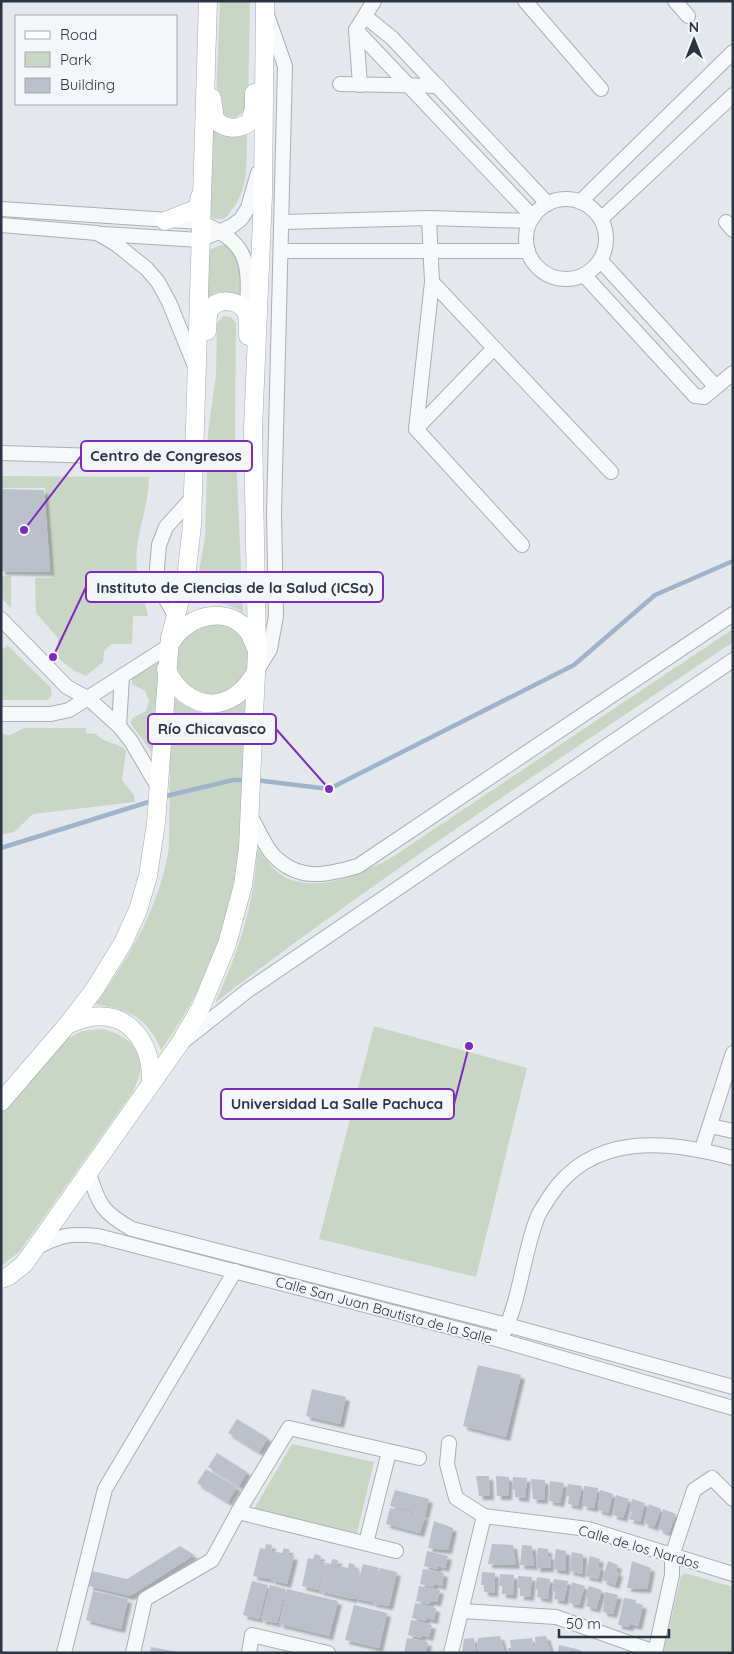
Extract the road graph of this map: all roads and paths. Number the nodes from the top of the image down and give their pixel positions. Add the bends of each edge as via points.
1 (374, 1) edge
2 (525, 1) edge
3 (675, 1) edge
4 (206, 3) edge
5 (265, 5) edge
6 (688, 16) dead end
7 (366, 17) junction
8 (356, 30) junction
9 (733, 52) edge
10 (340, 84) dead end
11 (360, 85) junction
12 (438, 86) junction
13 (410, 87) junction
14 (601, 89) dead end
15 (733, 95) edge
16 (263, 148) junction
17 (201, 193) junction
18 (580, 202) junction
19 (548, 204) junction
20 (1, 209) edge
21 (428, 218) junction
22 (532, 219) junction
23 (601, 219) junction
24 (165, 221) junction
25 (283, 222) junction
26 (1, 225) edge
27 (200, 231) junction
28 (220, 231) junction
29 (97, 233) junction
30 (282, 251) junction
31 (429, 251) junction
32 (528, 251) junction
33 (601, 261) junction
34 (584, 275) junction
35 (432, 282) junction
36 (247, 313) junction
37 (494, 348) junction
38 (196, 370) junction
39 (733, 373) edge
40 (716, 388) junction
41 (416, 429) junction
42 (195, 430) junction
43 (1, 453) edge
44 (194, 459) junction
45 (253, 461) junction
46 (275, 462) junction
47 (611, 472) dead end
48 (193, 497) junction
49 (522, 545) dead end
50 (733, 614) edge
51 (176, 617) junction
52 (1, 619) edge
53 (169, 646) junction
54 (257, 651) junction
55 (733, 660) edge
56 (166, 669) junction
57 (256, 672) junction
58 (122, 676) junction
59 (89, 699) junction
60 (1, 714) edge
61 (119, 726) junction
62 (158, 792) junction
63 (250, 816) junction
64 (68, 1024) junction
65 (180, 1043) junction
66 (733, 1053) edge
67 (152, 1083) junction
68 (1, 1102) edge
69 (710, 1126) junction
70 (733, 1131) edge
71 (702, 1150) junction
72 (733, 1158) edge
73 (88, 1172) junction
74 (35, 1248) junction
75 (235, 1270) junction
76 (1, 1279) edge
77 (507, 1325) junction
78 (500, 1340) junction
79 (733, 1387) edge
80 (733, 1408) edge
81 (449, 1443) dead end
82 (388, 1452) junction
83 (419, 1458) dead end
84 (733, 1499) edge
85 (238, 1512) junction
86 (484, 1516) junction
87 (366, 1543) junction
88 (396, 1552) dead end
89 (672, 1556) junction
90 (733, 1574) edge
91 (462, 1611) junction
92 (655, 1652) edge
93 (64, 1653) edge
94 (133, 1653) edge
95 (249, 1653) edge
96 (328, 1653) edge
97 (452, 1653) edge

1 - 7 street
2 - 14 street
3 - 6 street
4 - 5 main road via 212,108 215,120 230,128 241,128 250,122 254,109 256,53
4 - 17 main road
5 - 16 main road
5 - 25 street via 285,66
7 - 8 street
7 - 12 street via 392,38
8 - 11 street
8 - 13 street
9 - 18 street
10 - 11 street
11 - 13 street
12 - 13 street
12 - 19 street
13 - 22 street
15 - 23 street
16 - 28 street via 248,208 241,219
16 - 45 main road
17 - 24 main road via 198,208
17 - 27 main road
18 - 19 street via 567,199
18 - 23 street
19 - 22 street
20 - 24 street
21 - 22 street
21 - 25 street
21 - 31 street
22 - 32 street via 526,234
23 - 33 street via 606,237
24 - 27 street
25 - 30 street
26 - 29 street
27 - 28 street
27 - 29 street
27 - 38 main road
28 - 36 street via 240,250 245,260 248,272
29 - 38 street via 135,258 158,282
30 - 31 street
30 - 46 street
31 - 32 street
31 - 35 street
32 - 34 street via 536,266 550,276 567,279
33 - 34 street
33 - 40 street
34 - 40 street via 695,396 704,397
35 - 37 street
35 - 41 street
36 - 42 main road via 241,306 225,301 216,304 208,313 206,371
36 - 45 main road via 245,422
37 - 41 street
37 - 47 street
38 - 42 main road
39 - 40 street
41 - 49 street
42 - 44 main road
43 - 44 street
44 - 48 main road
45 - 46 street
45 - 54 main road
46 - 57 street via 276,616 270,649
48 - 51 main road via 186,578
48 - 51 street via 166,527 159,545 158,585
50 - 63 street via 358,866 326,876 298,872 274,856
51 - 53 main road
52 - 59 street via 67,687
53 - 54 main road via 186,623 206,616 218,616 241,625 250,634
53 - 56 main road
53 - 58 street
54 - 57 main road
55 - 65 street via 247,991
56 - 57 main road via 172,681 189,697 216,703 237,696
56 - 62 main road
57 - 63 main road
58 - 59 street
58 - 61 street
59 - 60 street via 69,710 51,714
59 - 61 street
61 - 62 street via 131,741
62 - 64 main road via 148,876 138,910 124,943
63 - 65 main road via 243,885 236,916 201,1007
64 - 67 main road via 90,1017 106,1017 132,1029 147,1049
64 - 68 main road
65 - 67 main road
66 - 69 street
67 - 73 main road
69 - 70 street
69 - 71 street
71 - 72 street
71 - 77 street via 663,1144 624,1146 587,1161 560,1182 538,1215
73 - 74 main road
73 - 77 street, Calle San Juan Bautista de la Salle via 102,1207 132,1229
74 - 75 street, Calle San Juan Bautista de la Salle via 57,1236 98,1236
74 - 76 main road via 24,1264
75 - 78 street, Calle San Juan Bautista de la Salle
75 - 93 street via 105,1489
77 - 78 street
77 - 79 street, Calle San Juan Bautista de la Salle
78 - 80 street, Calle San Juan Bautista de la Salle
81 - 86 street, Calle de los Nardos via 447,1464 456,1498
82 - 83 street
82 - 85 street via 289,1428
82 - 87 street
84 - 89 street via 712,1478 694,1490
85 - 87 street
85 - 94 street via 212,1560 145,1599
86 - 89 street, Calle de los Nardos via 588,1529
86 - 91 street
87 - 88 street
89 - 90 street, Calle de los Nardos
89 - 92 street via 672,1575
91 - 92 street via 556,1617
91 - 97 street
95 - 96 street via 252,1635

